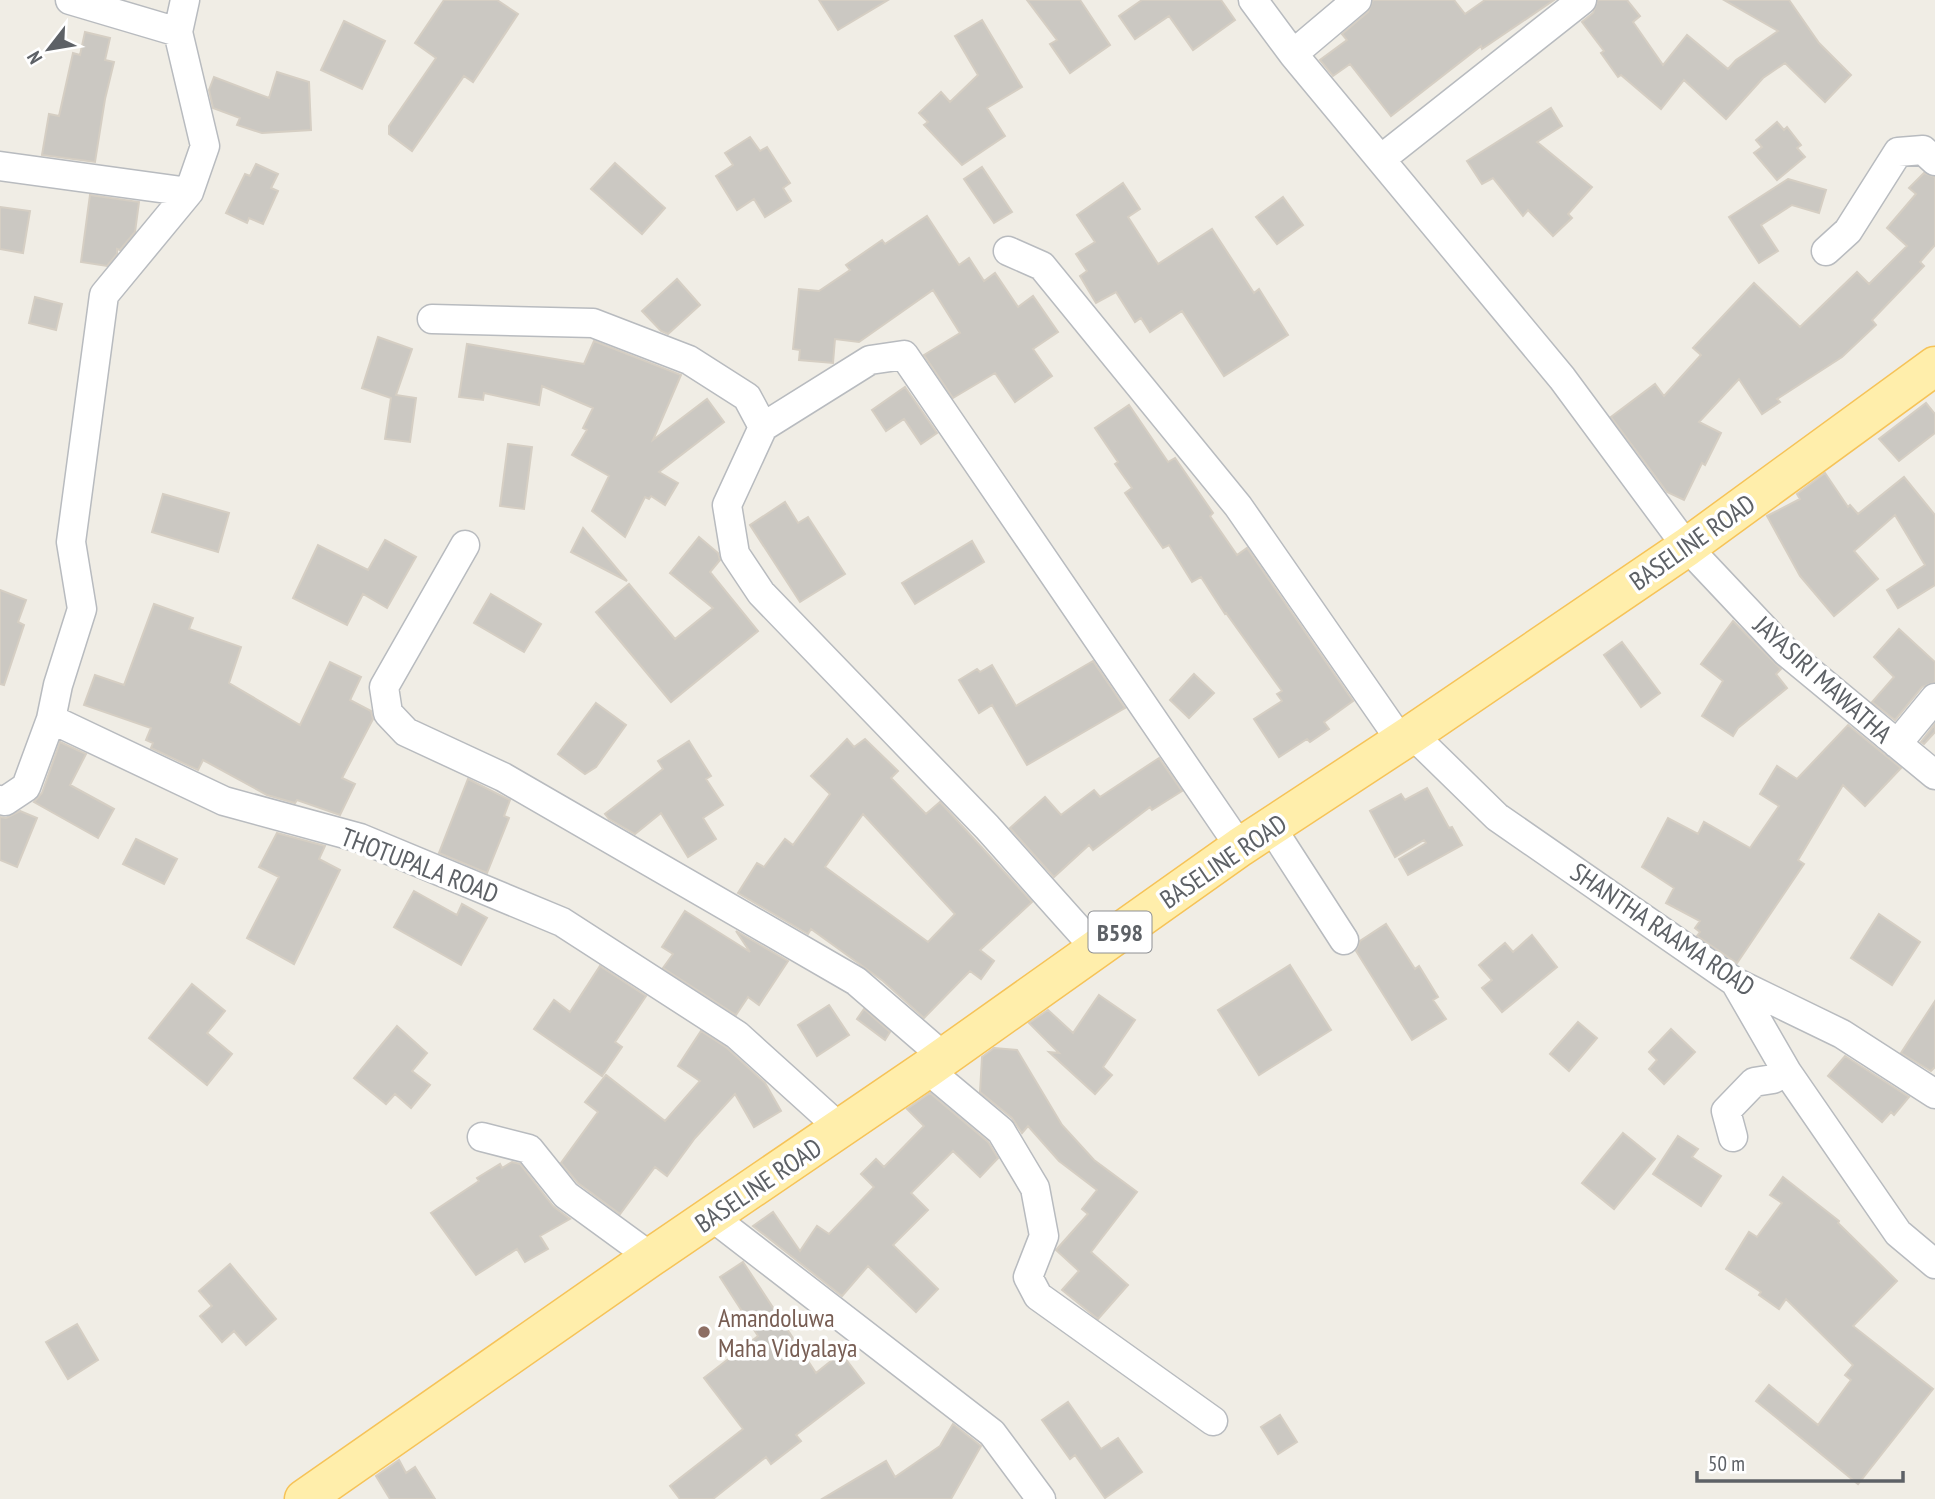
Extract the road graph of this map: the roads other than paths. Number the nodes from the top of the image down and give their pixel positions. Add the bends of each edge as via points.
1 (69, 0) edge
2 (185, 0) edge
3 (1253, 0) edge
4 (1357, 0) edge
5 (1582, 0) edge
6 (178, 32) junction
7 (1293, 54) junction
8 (1381, 159) junction
9 (1935, 161) edge
10 (0, 166) edge
11 (189, 192) junction
12 (1008, 251) dead end
13 (1826, 251) dead end
14 (432, 318) dead end
15 (1935, 366) edge
16 (763, 427) junction
17 (465, 545) dead end
18 (1687, 547) junction
19 (1935, 698) edge
20 (51, 719) junction
21 (1406, 738) junction
22 (1897, 744) junction
23 (1935, 775) edge
24 (0, 800) edge
25 (1256, 837) junction
26 (1343, 940) dead end
27 (1096, 949) junction
28 (1735, 982) junction
29 (936, 1063) junction
30 (1787, 1072) junction
31 (1935, 1094) edge
32 (841, 1129) junction
33 (482, 1137) dead end
34 (1733, 1137) dead end
35 (711, 1216) junction
36 (651, 1257) junction
37 (1935, 1264) edge
38 (1213, 1421) dead end
39 (316, 1496) edge
40 (1041, 1499) edge

1 - 6 street
2 - 6 street
3 - 7 street, JAYASIRI MAWATHA
4 - 7 street
5 - 8 street
6 - 11 street via 205,146
7 - 8 street, JAYASIRI MAWATHA
8 - 18 street, JAYASIRI MAWATHA via 1562,378
9 - 13 street via 1923,150 1898,152 1849,231
10 - 11 street
11 - 20 street via 104,295 71,542 82,609
12 - 21 street, SHANTHA RAAMA ROAD via 1042,266 1230,496
14 - 16 street via 593,323 689,360 747,397
15 - 18 main road, BASELINE ROAD / B598
16 - 25 street via 870,360 904,355
16 - 27 street via 727,505 735,554 761,593 988,827
17 - 29 street via 384,687 388,713 406,732 503,777 856,981
18 - 21 main road, BASELINE ROAD / B598
18 - 22 street, JAYASIRI MAWATHA via 1786,652
19 - 22 street
20 - 24 street via 26,787
20 - 32 street, THOTUPALA ROAD via 224,801 360,838 562,922 737,1035
21 - 25 main road, BASELINE ROAD / B598
21 - 28 street, SHANTHA RAAMA ROAD via 1497,817
22 - 23 street, JAYASIRI MAWATHA
25 - 26 street
25 - 27 main road, BASELINE ROAD / B598
27 - 29 main road, BASELINE ROAD / B598
28 - 30 street
28 - 31 street, SHANTHA RAAMA ROAD via 1842,1034
29 - 32 main road, BASELINE ROAD / B598
29 - 38 street via 1001,1131 1035,1188 1044,1236 1028,1278 1038,1296
30 - 34 street via 1754,1082 1726,1111
30 - 37 street via 1898,1233
32 - 35 main road, BASELINE ROAD / B598
33 - 36 street via 529,1149 566,1195
35 - 36 main road, BASELINE ROAD / B598
35 - 40 street via 992,1433
36 - 39 main road, BASELINE ROAD / B598

